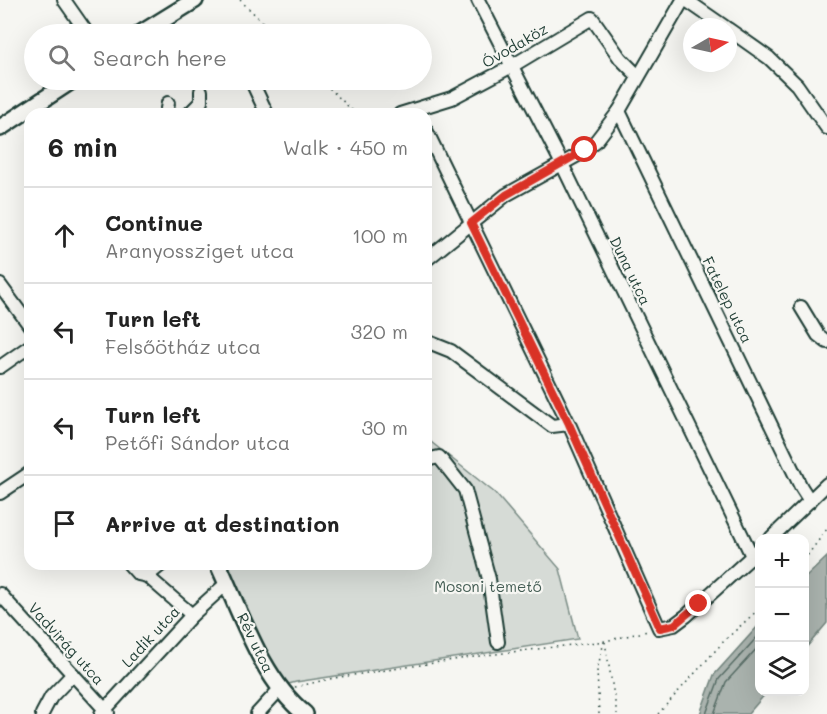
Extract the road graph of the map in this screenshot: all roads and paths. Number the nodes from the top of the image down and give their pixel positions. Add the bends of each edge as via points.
1 (64, 0) edge
2 (195, 0) edge
3 (240, 0) edge
4 (478, 0) edge
5 (685, 0) edge
6 (712, 18) edge
7 (81, 24) edge
8 (156, 24) edge
9 (265, 24) edge
10 (737, 35) edge
11 (512, 66) junction
12 (638, 76) junction
13 (61, 90) edge
14 (255, 90) edge
15 (331, 90) edge
16 (201, 92) dead end
17 (38, 108) edge
18 (195, 108) edge
19 (264, 108) edge
20 (350, 108) edge
21 (425, 108) edge
22 (619, 111) junction
23 (24, 116) edge
24 (0, 128) edge
25 (827, 128) edge
26 (432, 142) edge
27 (562, 164) junction
28 (471, 223) junction
29 (432, 255) edge
30 (0, 285) edge
31 (801, 307) dead end
32 (24, 318) edge
33 (827, 342) edge
34 (432, 343) edge
35 (24, 350) edge
36 (0, 367) edge
37 (569, 424) junction
38 (432, 459) edge
39 (24, 477) edge
40 (827, 484) edge
41 (0, 492) edge
42 (810, 501) junction
43 (827, 529) edge
44 (775, 534) edge
45 (755, 551) edge
46 (809, 553) edge
47 (755, 554) edge
48 (134, 570) edge
49 (154, 570) edge
50 (221, 570) edge
51 (147, 576) junction
52 (227, 583) junction
53 (0, 594) edge
54 (755, 612) edge
55 (192, 615) junction
56 (660, 628) junction
57 (605, 641) junction
58 (498, 642) dead end
59 (73, 674) junction
60 (279, 690) junction
61 (105, 712) edge
62 (42, 714) edge
63 (257, 714) edge
64 (305, 714) edge
65 (599, 714) edge
66 (617, 714) edge
67 (658, 714) edge

1 - 7 street
2 - 8 main road
3 - 9 path
4 - 11 street, Duna utca
5 - 6 street
5 - 12 street
10 - 25 street via 797,85
11 - 12 street, Óvodaköz via 592,18
11 - 21 street, Óvodaköz
11 - 27 street, Duna utca
12 - 22 street
13 - 17 main road
14 - 19 street
15 - 20 path
16 - 18 street via 201,102
22 - 27 street via 596,141
22 - 42 street, Fatelep utca
23 - 24 main road
26 - 28 street
27 - 28 street via 506,195
27 - 45 street, Duna utca
28 - 29 street
28 - 37 street
30 - 32 street
31 - 33 street via 818,335
34 - 37 street via 451,351 552,426
35 - 36 street
37 - 56 street
38 - 58 street via 439,457 465,490 489,579
39 - 41 street
40 - 42 street
42 - 44 street
43 - 46 path
47 - 56 street via 686,616 674,625
48 - 51 street
49 - 51 street
50 - 52 main road, Rév utca
51 - 55 street
52 - 55 street, Ladik utca
52 - 60 main road, Rév utca
53 - 59 street, Vadvirág utca
54 - 67 path
55 - 61 street, Ladik utca
56 - 57 path
57 - 60 path via 487,655
57 - 65 path via 597,670
57 - 66 path
59 - 61 street, Vadvirág utca
59 - 62 street via 51,697
60 - 63 street
60 - 64 main road, Rév utca

